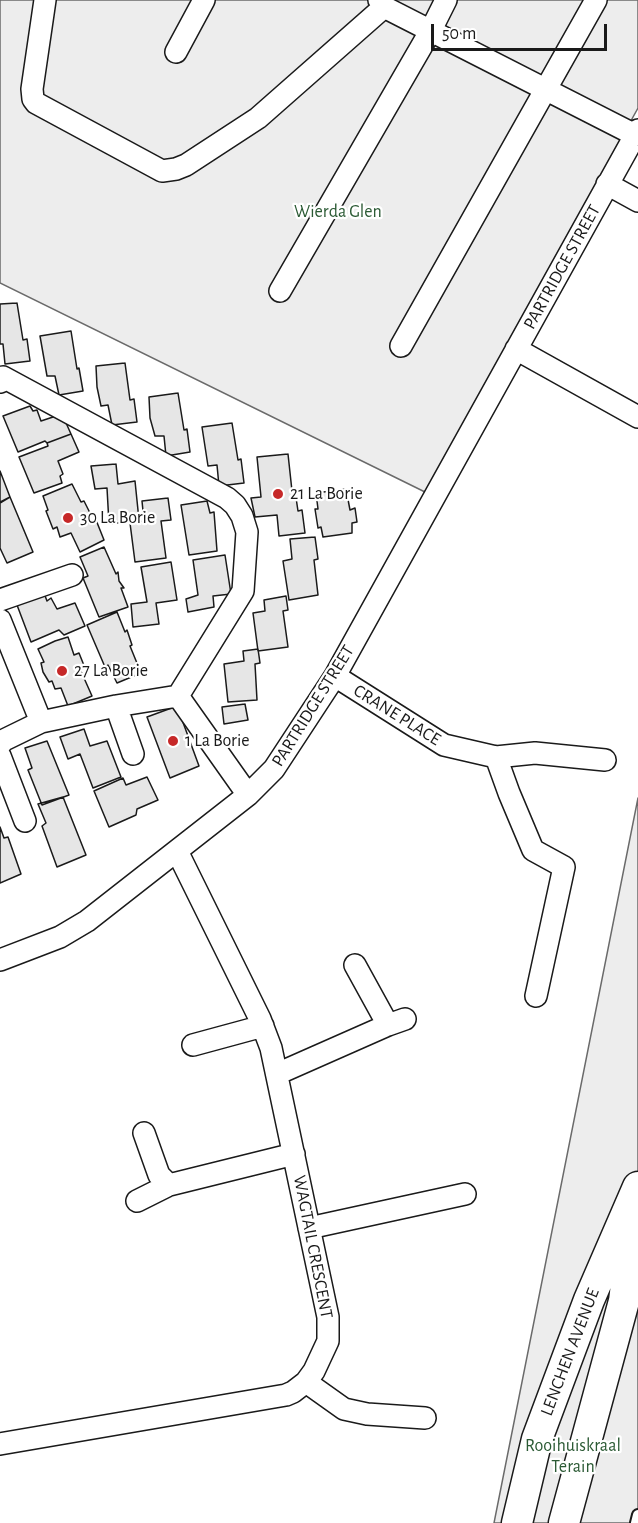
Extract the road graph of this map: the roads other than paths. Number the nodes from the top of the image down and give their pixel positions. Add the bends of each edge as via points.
1 (45, 0) edge
2 (204, 0) edge
3 (446, 0) edge
4 (596, 0) edge
5 (382, 3) edge
6 (430, 30) junction
7 (176, 52) dead end
8 (546, 88) junction
9 (637, 132) edge
10 (607, 184) junction
11 (638, 201) edge
12 (280, 291) dead end
13 (400, 346) dead end
14 (516, 349) junction
15 (1, 378) edge
16 (638, 417) edge
17 (72, 575) dead end
18 (0, 600) edge
19 (0, 620) edge
20 (335, 676) junction
21 (178, 696) junction
22 (116, 706) junction
23 (41, 722) junction
24 (0, 745) edge
25 (133, 754) dead end
26 (0, 756) edge
27 (496, 757) junction
28 (605, 760) dead end
29 (248, 795) junction
30 (25, 821) dead end
31 (177, 851) junction
32 (0, 960) edge
33 (355, 965) dead end
34 (536, 996) dead end
35 (263, 1026) junction
36 (193, 1045) dead end
37 (277, 1074) junction
38 (144, 1133) dead end
39 (294, 1154) junction
40 (169, 1185) junction
41 (638, 1187) edge
42 (465, 1194) dead end
43 (137, 1201) dead end
44 (309, 1228) junction
45 (306, 1382) junction
46 (425, 1418) dead end
47 (0, 1444) edge
48 (638, 1515) edge
49 (517, 1523) edge
50 (564, 1523) edge
51 (636, 1523) edge

1 - 5 street via 33,99 162,171 186,165 258,118
2 - 7 street
3 - 6 street
4 - 8 street
5 - 6 street
6 - 8 street
6 - 12 street
8 - 9 street
8 - 13 street
9 - 10 street, PARTRIDGE STREET
10 - 11 street, PARTRIDGE STREET
10 - 14 street, PARTRIDGE STREET
14 - 16 street, PARTRIDGE STREET
14 - 20 street, PARTRIDGE STREET
15 - 21 street via 226,498 242,516 247,532 243,591
17 - 18 street
19 - 23 street
20 - 27 street, CRANE PLACE via 444,745
20 - 29 street, PARTRIDGE STREET via 274,769
21 - 22 street
21 - 29 street
22 - 23 street
22 - 25 street
23 - 24 street
26 - 30 street
27 - 28 street, CRANE PLACE via 535,753
27 - 34 street via 533,850 564,867
29 - 31 street, PARTRIDGE STREET
31 - 32 street, PARTRIDGE STREET via 87,921
31 - 35 street, WAGTAIL CRESCENT
33 - 37 street via 397,1022
35 - 36 street
35 - 37 street, WAGTAIL CRESCENT
37 - 39 street, WAGTAIL CRESCENT
38 - 40 street via 159,1174
39 - 40 street
39 - 44 street, WAGTAIL CRESCENT
40 - 43 street
41 - 49 main road, LENCHEN AVENUE via 589,1300 537,1439
41 - 50 main road, LENCHEN AVENUE via 624,1301
42 - 44 street
44 - 45 street, WAGTAIL CRESCENT via 329,1327 328,1341
45 - 46 street via 344,1409
45 - 47 street via 286,1395
48 - 51 lane

